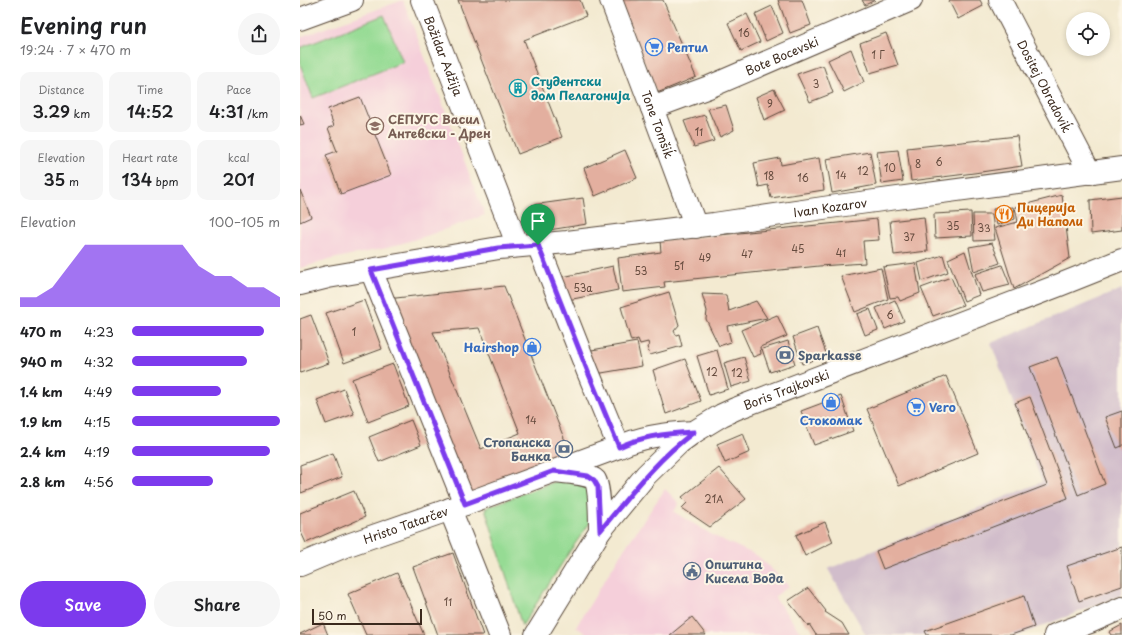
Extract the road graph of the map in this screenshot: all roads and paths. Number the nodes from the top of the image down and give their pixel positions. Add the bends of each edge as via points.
1 (352, 0) edge
2 (422, 0) edge
3 (611, 0) edge
4 (911, 0) edge
5 (1000, 0) edge
6 (300, 19) edge
7 (652, 108) junction
8 (1122, 168) edge
9 (1090, 173) junction
10 (696, 227) junction
11 (528, 246) junction
12 (1122, 260) edge
13 (371, 270) junction
14 (300, 284) edge
15 (694, 432) junction
16 (619, 447) junction
17 (554, 471) junction
18 (458, 506) junction
19 (600, 531) junction
20 (300, 565) edge
21 (1122, 608) edge
22 (1093, 628) edge
23 (500, 635) edge
24 (536, 635) edge
25 (1055, 635) edge

1 - 6 street
2 - 11 street, Božidar Adžija
3 - 7 street, Tone Tomšiḱ
4 - 7 street, Bote Bocevski via 709,87
5 - 9 street, Dositej Obradoviḱ
7 - 10 street, Tone Tomšiḱ
8 - 9 street, Ivan Kozarov
9 - 10 street, Ivan Kozarov
10 - 11 street, Ivan Kozarov
11 - 13 street, Ivan Kozarov
11 - 16 street, Božidar Adžija via 588,372
12 - 15 street, Boris Trajkovski via 735,409
13 - 14 street, Ivan Kozarov
13 - 18 street
15 - 16 street, Hristo Tatarčev via 667,433
15 - 19 street, Boris Trajkovski via 646,475
16 - 17 street, Hristo Tatarčev
17 - 18 street, Hristo Tatarčev
17 - 19 street via 588,476 594,480 598,487
18 - 20 street, Hristo Tatarčev via 345,546
18 - 23 street
19 - 24 street, Boris Trajkovski
21 - 22 street
22 - 25 street

